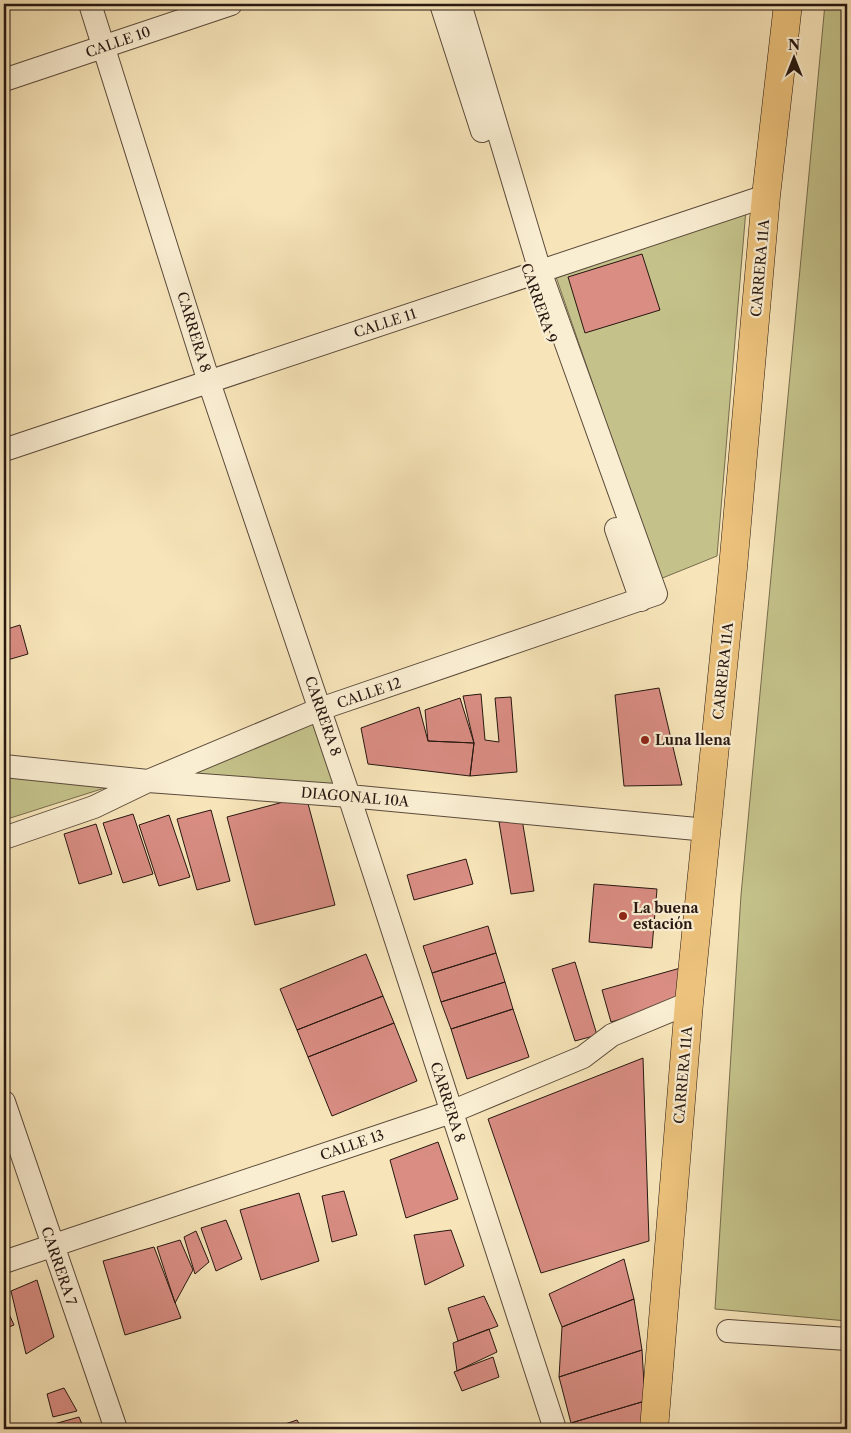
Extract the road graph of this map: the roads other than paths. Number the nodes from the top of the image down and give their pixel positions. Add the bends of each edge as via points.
1 (90, 4) edge
2 (231, 4) edge
3 (441, 4) edge
4 (460, 4) edge
5 (788, 4) edge
6 (104, 47) junction
7 (4, 80) edge
8 (766, 196) junction
9 (535, 273) junction
10 (209, 382) junction
11 (4, 450) edge
12 (648, 597) joint
13 (320, 709) junction
14 (4, 766) edge
15 (148, 781) junction
16 (349, 796) junction
17 (707, 830) junction
18 (4, 838) edge
19 (690, 1003) junction
20 (4, 1102) edge
21 (451, 1112) junction
22 (52, 1247) junction
23 (4, 1262) edge
24 (728, 1332) dead end
25 (847, 1339) edge
26 (116, 1429) edge
27 (554, 1429) edge
28 (654, 1429) edge

1 - 6 street, CARRERA 8
2 - 6 street, CALLE 10
3 - 9 street, CARRERA 9
4 - 9 street, CARRERA 9
5 - 8 highway, CARRERA 11A
6 - 7 street, CALLE 10
6 - 10 street, CARRERA 8
8 - 9 street, CALLE 11
8 - 17 highway, CARRERA 11A
9 - 10 street, CALLE 11
9 - 12 street, CARRERA 9
10 - 11 street, CALLE 11
10 - 13 street, CARRERA 8
12 - 13 street, CALLE 12
13 - 15 street, CALLE 12
13 - 16 street, CARRERA 8
14 - 15 street, DIAGONAL 10A
15 - 16 street, DIAGONAL 10A
15 - 18 street, CALLE 12 via 94,807
16 - 17 street, DIAGONAL 10A
16 - 21 street, CARRERA 8
17 - 19 highway, CARRERA 11A
19 - 21 street, CALLE 13 via 612,1035 583,1057
19 - 28 highway, CARRERA 11A
20 - 22 street, CARRERA 7
21 - 22 street, CALLE 13
21 - 27 street, CARRERA 8
22 - 23 street, CALLE 13
22 - 26 street, CARRERA 7
24 - 25 street

